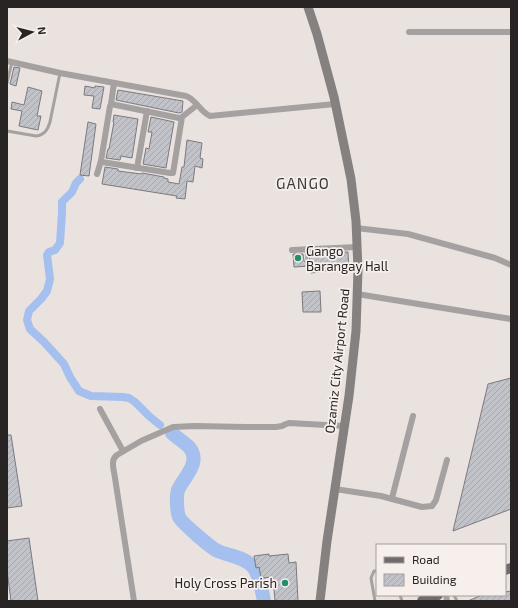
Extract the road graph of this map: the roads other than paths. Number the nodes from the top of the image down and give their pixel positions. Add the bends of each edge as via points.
1 (308, 7) edge
2 (409, 32) dead end
3 (511, 32) edge
4 (9, 62) edge
5 (60, 73) junction
6 (7, 83) edge
7 (114, 83) junction
8 (111, 104) junction
9 (335, 104) junction
10 (197, 105) junction
11 (146, 111) junction
12 (182, 117) junction
13 (7, 131) edge
14 (101, 161) junction
15 (137, 168) junction
16 (97, 174) dead end
17 (356, 228) junction
18 (357, 247) junction
19 (292, 250) dead end
20 (306, 250) junction
21 (307, 260) dead end
22 (511, 265) edge
23 (357, 294) junction
24 (511, 318) edge
25 (100, 409) dead end
26 (414, 416) dead end
27 (344, 426) junction
28 (123, 451) junction
29 (447, 460) dead end
30 (335, 489) junction
31 (392, 498) junction
32 (376, 571) edge
33 (435, 596) edge
34 (134, 601) edge
35 (320, 601) edge
36 (375, 601) edge
37 (422, 601) edge

1 - 9 main road, Ozamiz City Airport Road
2 - 3 street
4 - 5 street
4 - 6 lane
5 - 7 street
5 - 13 lane via 50,122 44,133 36,136
7 - 8 street
7 - 10 street via 186,96
8 - 11 street
8 - 14 street
9 - 10 street via 210,116
9 - 17 main road, Ozamiz City Airport Road via 351,179
10 - 12 street
11 - 12 street
11 - 15 street
12 - 15 street via 173,173
14 - 15 street
14 - 16 street
17 - 18 main road, Ozamiz City Airport Road
17 - 22 street via 408,234 495,258
18 - 20 street
18 - 23 main road, Ozamiz City Airport Road
19 - 20 street
20 - 21 lane
23 - 24 street
23 - 27 main road, Ozamiz City Airport Road via 356,331
25 - 28 street
26 - 31 street
27 - 28 street via 289,423 276,427 173,427
27 - 30 main road, Ozamiz City Airport Road
28 - 34 street via 113,460
29 - 31 street via 433,505 418,506
30 - 31 street
30 - 35 main road, Ozamiz City Airport Road
32 - 36 lane via 371,578
33 - 37 main road

